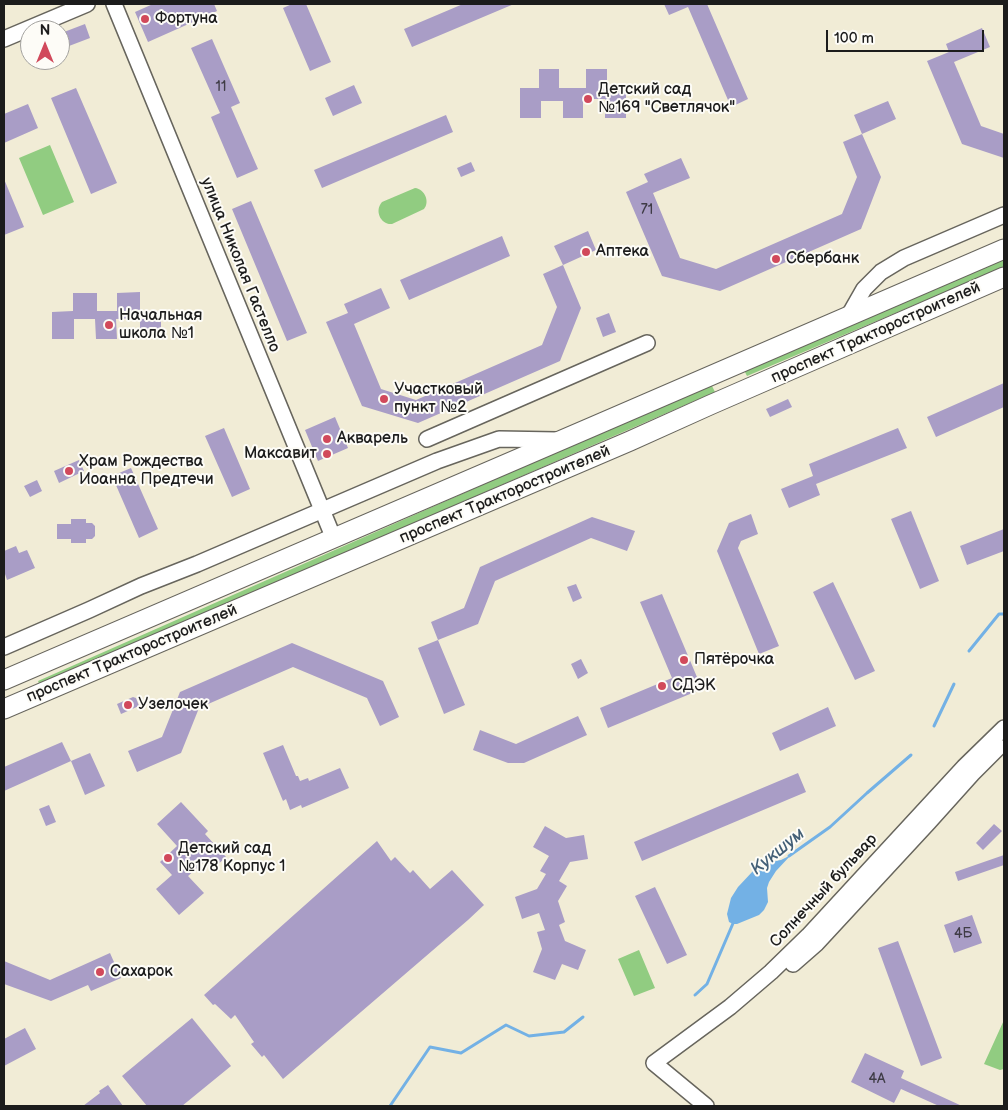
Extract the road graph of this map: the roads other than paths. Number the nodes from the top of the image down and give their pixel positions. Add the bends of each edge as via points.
1 (87, 4) edge
2 (114, 4) edge
3 (4, 40) edge
4 (1004, 215) edge
5 (1004, 249) edge
6 (1004, 278) edge
7 (848, 317) junction
8 (647, 343) dead end
9 (714, 374) junction
10 (726, 399) junction
11 (427, 439) dead end
12 (558, 440) junction
13 (323, 511) junction
14 (334, 539) junction
15 (4, 647) edge
16 (4, 680) edge
17 (4, 709) edge
18 (1004, 728) edge
19 (1004, 741) edge
20 (884, 862) junction
21 (706, 1106) edge

1 - 3 street
2 - 13 street, улица Николая Гастелло
4 - 7 street via 904,258 881,272 864,289
5 - 7 main road, проспект Тракторостроителей
6 - 10 main road, проспект Тракторостроителей
7 - 9 main road, проспект Тракторостроителей
8 - 11 street
9 - 10 main road
9 - 12 main road, проспект Тракторостроителей
10 - 17 main road, проспект Тракторостроителей
12 - 13 street via 499,439 437,461
12 - 14 main road, проспект Тракторостроителей
13 - 14 street, улица Николая Гастелло
13 - 15 street
14 - 16 main road, проспект Тракторостроителей
18 - 20 street, Солнечный бульвар via 964,767
19 - 20 street, Солнечный бульвар
20 - 21 street, Солнечный бульвар via 743,1010 658,1066

